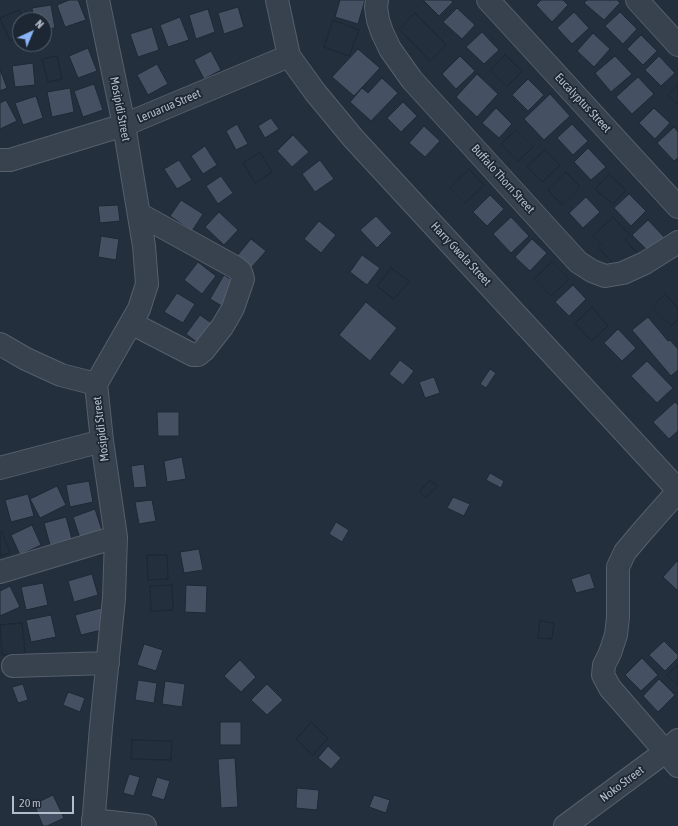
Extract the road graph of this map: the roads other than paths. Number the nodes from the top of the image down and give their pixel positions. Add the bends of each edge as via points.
1 (98, 0) edge
2 (277, 0) edge
3 (377, 0) edge
4 (488, 0) edge
5 (638, 0) edge
6 (678, 45) edge
7 (289, 56) junction
8 (124, 125) junction
9 (0, 160) edge
10 (678, 207) edge
11 (139, 214) junction
12 (678, 242) edge
13 (131, 323) junction
14 (0, 344) edge
15 (96, 384) junction
16 (102, 441) junction
17 (0, 468) edge
18 (678, 490) edge
19 (116, 537) junction
20 (0, 572) edge
21 (108, 663) junction
22 (13, 666) dead end
23 (674, 753) edge
24 (93, 823) edge
25 (145, 826) edge
26 (566, 826) edge

1 - 8 street, Mosipidi Street
2 - 7 street, Harry Gwala Street
3 - 12 street, Buffalo Thorn Street via 378,20 382,32 390,49 412,80 578,262 605,276 623,273 646,263
4 - 10 street, Eucalyptus Street
5 - 6 street
7 - 8 street, Leruarua Street
7 - 18 street, Harry Gwala Street via 353,138
8 - 9 street, Leruarua Street via 10,160
8 - 11 street, Mosipidi Street
11 - 13 street, Mosipidi Street via 147,284 139,309
11 - 13 street via 235,267 243,279 228,317 198,355 193,356
13 - 15 street, Mosipidi Street
14 - 15 street via 61,375
15 - 16 street, Mosipidi Street
16 - 17 street
16 - 19 street, Mosipidi Street
18 - 23 street via 625,552 618,567 616,635 603,675 610,688
19 - 20 street
19 - 21 street, Mosipidi Street
21 - 22 street
21 - 24 street, Mosipidi Street
23 - 26 street, Noko Street
24 - 25 street

